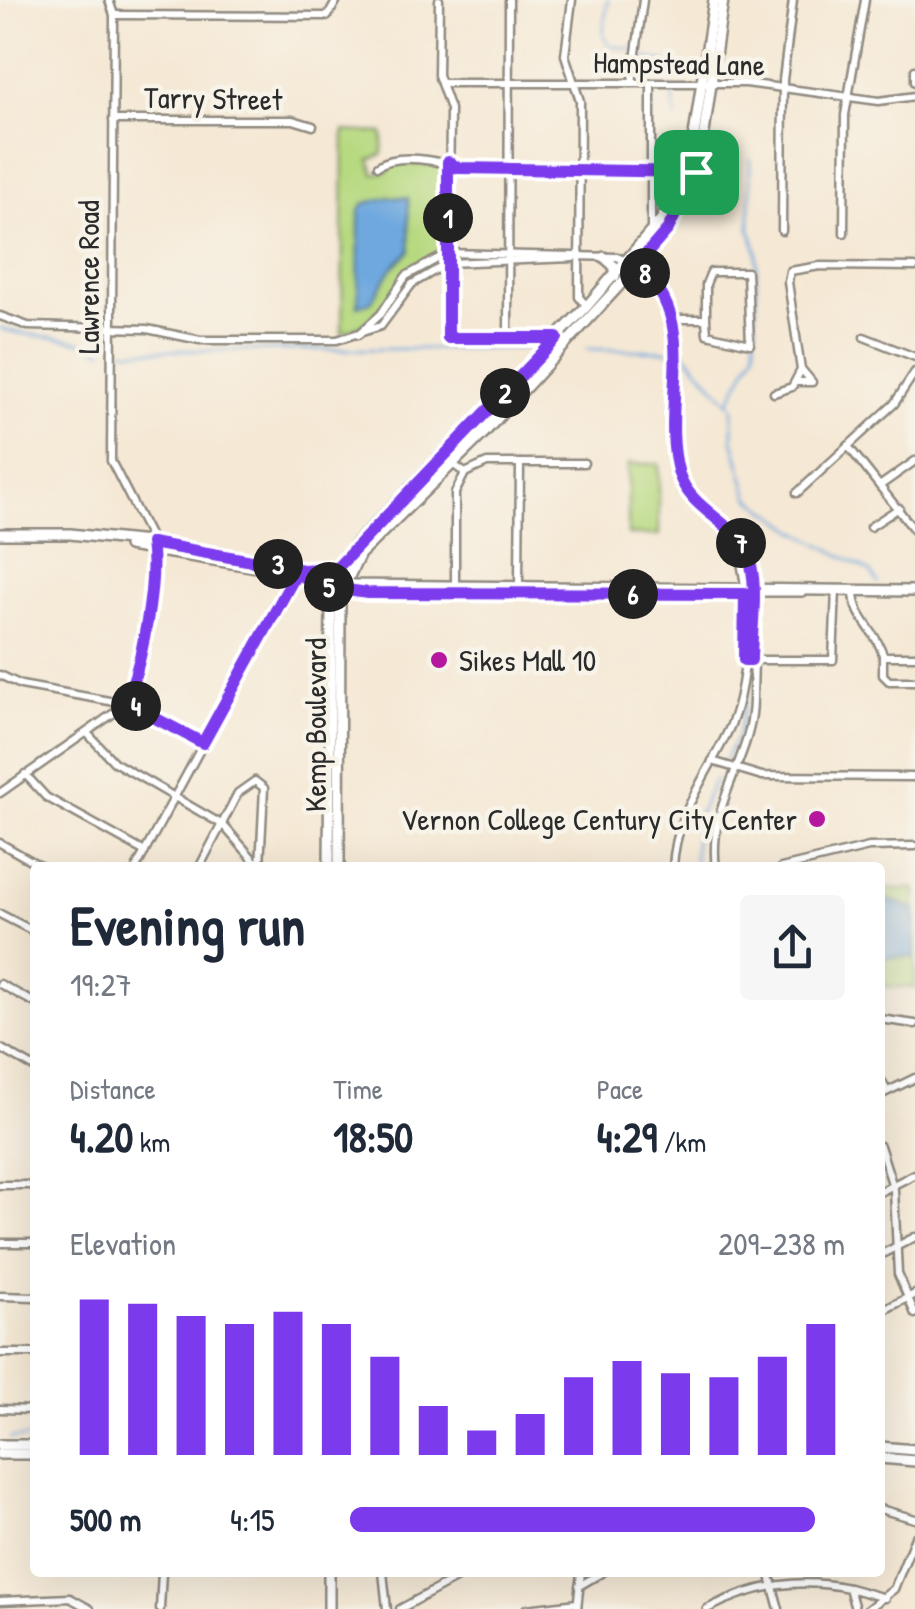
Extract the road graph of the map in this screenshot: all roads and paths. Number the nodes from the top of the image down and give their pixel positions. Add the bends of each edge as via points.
1 (109, 0) edge
2 (337, 0) edge
3 (439, 0) edge
4 (509, 0) edge
5 (572, 0) edge
6 (643, 0) edge
7 (714, 0) edge
8 (722, 0) edge
9 (793, 0) edge
10 (865, 0) edge
11 (114, 15) junction
12 (915, 70) edge
13 (915, 82) edge
14 (510, 83) junction
15 (574, 83) junction
16 (632, 83) junction
17 (651, 83) junction
18 (708, 83) junction
19 (441, 84) junction
20 (783, 88) junction
21 (915, 96) edge
22 (852, 98) junction
23 (113, 120) junction
24 (312, 126) dead end
25 (448, 162) junction
26 (378, 166) dead end
27 (510, 168) junction
28 (580, 169) junction
29 (651, 170) junction
30 (691, 171) junction
31 (782, 231) dead end
32 (844, 233) dead end
33 (650, 234) junction
34 (448, 253) junction
35 (604, 256) junction
36 (579, 257) junction
37 (508, 258) junction
38 (632, 263) junction
39 (448, 264) junction
40 (915, 267) edge
41 (615, 276) junction
42 (579, 297) junction
43 (591, 309) junction
44 (0, 316) edge
45 (672, 319) junction
46 (706, 319) junction
47 (572, 322) junction
48 (111, 327) junction
49 (358, 336) junction
50 (864, 337) dead end
51 (508, 338) junction
52 (557, 338) junction
53 (915, 356) edge
54 (801, 370) junction
55 (915, 372) edge
56 (797, 382) junction
57 (774, 394) dead end
58 (493, 405) junction
59 (502, 413) junction
60 (848, 446) junction
61 (448, 461) junction
62 (915, 461) edge
63 (520, 462) junction
64 (584, 463) dead end
65 (464, 473) junction
66 (881, 485) junction
67 (797, 493) dead end
68 (898, 508) junction
69 (870, 527) dead end
70 (915, 531) edge
71 (0, 534) edge
72 (152, 546) junction
73 (343, 564) junction
74 (299, 572) junction
75 (338, 586) junction
76 (455, 586) junction
77 (519, 590) junction
78 (836, 590) junction
79 (748, 591) junction
80 (854, 591) junction
81 (915, 591) edge
82 (368, 593) junction
83 (340, 628) junction
84 (883, 656) junction
85 (915, 656) edge
86 (748, 660) junction
87 (2, 680) edge
88 (915, 681) edge
89 (124, 702) junction
90 (88, 733) junction
91 (203, 743) junction
92 (712, 761) junction
93 (732, 770) junction
94 (25, 774) junction
95 (915, 777) edge
96 (0, 793) edge
97 (174, 796) junction
98 (223, 825) junction
99 (0, 843) edge
100 (915, 846) edge
101 (145, 852) junction
102 (33, 862) edge
103 (139, 862) edge
104 (202, 862) edge
105 (256, 862) edge
106 (261, 862) edge
107 (329, 862) edge
108 (339, 862) edge
109 (673, 862) edge
110 (716, 862) edge
111 (807, 862) edge
112 (0, 914) edge
113 (30, 929) edge
114 (0, 984) edge
115 (30, 999) edge
116 (885, 1020) edge
117 (915, 1024) edge
118 (0, 1048) edge
119 (30, 1065) edge
120 (915, 1078) edge
121 (885, 1093) edge
122 (885, 1161) edge
123 (915, 1174) edge
124 (0, 1185) edge
125 (30, 1185) edge
126 (893, 1186) junction
127 (885, 1190) edge
128 (915, 1238) edge
129 (30, 1242) edge
130 (0, 1243) edge
131 (894, 1248) junction
132 (885, 1252) edge
133 (0, 1296) edge
134 (911, 1296) edge
135 (30, 1298) edge
136 (885, 1309) edge
137 (915, 1314) edge
138 (0, 1353) edge
139 (30, 1353) edge
140 (0, 1409) edge
141 (30, 1410) edge
142 (0, 1445) edge
143 (30, 1445) edge
144 (885, 1450) edge
145 (915, 1450) edge
146 (0, 1454) edge
147 (30, 1454) edge
148 (892, 1454) junction
149 (885, 1456) edge
150 (915, 1461) edge
151 (885, 1509) edge
152 (915, 1518) edge
153 (915, 1537) edge
154 (162, 1577) edge
155 (329, 1577) edge
156 (383, 1577) edge
157 (459, 1577) edge
158 (580, 1577) edge
159 (594, 1577) edge
160 (769, 1577) edge
161 (579, 1586) junction
162 (772, 1586) junction
163 (850, 1588) junction
164 (885, 1598) junction
165 (0, 1601) edge
166 (23, 1605) edge
167 (577, 1606) edge
168 (90, 1609) edge
169 (160, 1609) edge
170 (329, 1609) edge
171 (386, 1609) edge
172 (400, 1609) edge
173 (527, 1609) edge
174 (706, 1609) edge
175 (779, 1609) edge
176 (855, 1609) edge
177 (868, 1609) edge

1 - 11 street, Lawrence Road
2 - 11 street via 328,16
3 - 19 street
4 - 14 street
5 - 15 street via 565,55
6 - 16 street
7 - 18 main road, Kemp Boulevard
8 - 18 main road, Kemp Boulevard
9 - 20 street
10 - 22 street
11 - 23 street, Lawrence Road
12 - 13 street
14 - 15 street, Hampstead Lane
14 - 19 street, Hampstead Lane
14 - 27 street
15 - 16 street, Hampstead Lane
15 - 28 street
16 - 17 street, Hampstead Lane
17 - 18 street, Hampstead Lane
17 - 29 street
18 - 20 street, Hampstead Lane
18 - 30 main road, Kemp Boulevard
19 - 25 street via 449,101
20 - 22 street, Hampstead Lane
20 - 31 street
21 - 22 street, Hampstead Lane
22 - 32 street via 845,115
23 - 24 street, Tarry Street via 293,120
23 - 48 street, Lawrence Road
25 - 26 street via 386,160
25 - 27 street via 458,168
25 - 34 street
27 - 28 street
27 - 37 street
28 - 29 street
28 - 36 street
29 - 30 street
29 - 33 street
30 - 33 main road, Kemp Boulevard
30 - 38 main road, Kemp Boulevard via 668,229
33 - 38 main road, Kemp Boulevard
34 - 37 street
34 - 39 street
34 - 49 street via 406,276
35 - 36 street
35 - 38 street
35 - 41 main road
36 - 37 street
36 - 42 street
37 - 39 street
37 - 51 street
38 - 41 main road, Kemp Boulevard
38 - 43 main road, Kemp Boulevard
38 - 45 street via 658,288
39 - 49 street via 424,274 381,326
39 - 51 street via 448,338
40 - 54 street via 790,272
41 - 43 main road, Kemp Boulevard
42 - 43 street
42 - 47 street
43 - 47 main road, Kemp Boulevard
43 - 59 main road, Kemp Boulevard
44 - 48 street via 28,326
45 - 46 street
45 - 79 street via 679,471 694,501 730,534
46 - 46 street via 711,272 746,272 750,344 707,334
47 - 52 main road, Kemp Boulevard
48 - 49 street via 200,340
48 - 72 street, Lawrence Road via 111,460
50 - 53 street
51 - 52 street
52 - 58 main road, Kemp Boulevard
54 - 56 street
54 - 56 street via 812,382
55 - 60 street via 899,400
56 - 57 street
58 - 59 main road
58 - 61 main road, Kemp Boulevard
59 - 61 main road, Kemp Boulevard
60 - 66 street
60 - 67 street
61 - 65 street
61 - 73 main road, Kemp Boulevard via 355,545
61 - 75 main road, Kemp Boulevard
62 - 66 street
63 - 64 street
63 - 65 street via 483,464
63 - 77 street
65 - 76 street via 455,494
66 - 68 street
68 - 69 street
68 - 70 street
71 - 72 main road
72 - 74 main road
72 - 89 street via 138,662
73 - 74 main road
73 - 75 main road, Kemp Boulevard
74 - 75 main road
74 - 91 street
75 - 76 main road
75 - 82 main road
75 - 83 main road, Kemp Boulevard
75 - 107 main road, Kemp Boulevard
76 - 77 main road
77 - 79 main road
77 - 82 main road
78 - 79 main road
78 - 80 main road
78 - 86 street via 835,658
79 - 86 street
80 - 81 main road
80 - 84 street via 858,616 875,633
82 - 83 main road via 348,598
83 - 108 main road, Kemp Boulevard
84 - 85 street
84 - 88 street via 885,678
86 - 92 street via 734,716
86 - 93 street via 752,714
87 - 89 street
89 - 90 street
89 - 91 street
90 - 94 street
90 - 97 street via 114,762
91 - 97 street
92 - 93 street
92 - 109 street via 683,816
93 - 95 street
93 - 110 street via 715,830
94 - 96 street
94 - 101 street via 46,796
97 - 98 street
97 - 101 street
98 - 104 street
98 - 105 street
98 - 106 street via 243,787 261,783
99 - 102 street
100 - 111 street
101 - 103 street
112 - 113 street
114 - 115 street
116 - 117 street
118 - 119 street
120 - 121 street
122 - 126 street
123 - 126 street
124 - 125 street
126 - 127 street
126 - 131 street
128 - 131 street
129 - 130 street
131 - 132 street
131 - 134 street
133 - 135 street
134 - 136 street
134 - 137 street
138 - 139 street
140 - 141 street
142 - 143 main road
144 - 148 main road
145 - 148 main road
146 - 147 main road
148 - 149 main road
148 - 150 main road
151 - 152 street
153 - 164 street
154 - 169 street
155 - 170 main road
156 - 171 street
157 - 172 street
158 - 161 street
159 - 161 street
160 - 162 street
161 - 167 street
162 - 163 street
162 - 174 street
162 - 175 street
163 - 164 street
163 - 176 street
164 - 177 street
165 - 166 street
166 - 168 street via 70,1598
167 - 173 street

